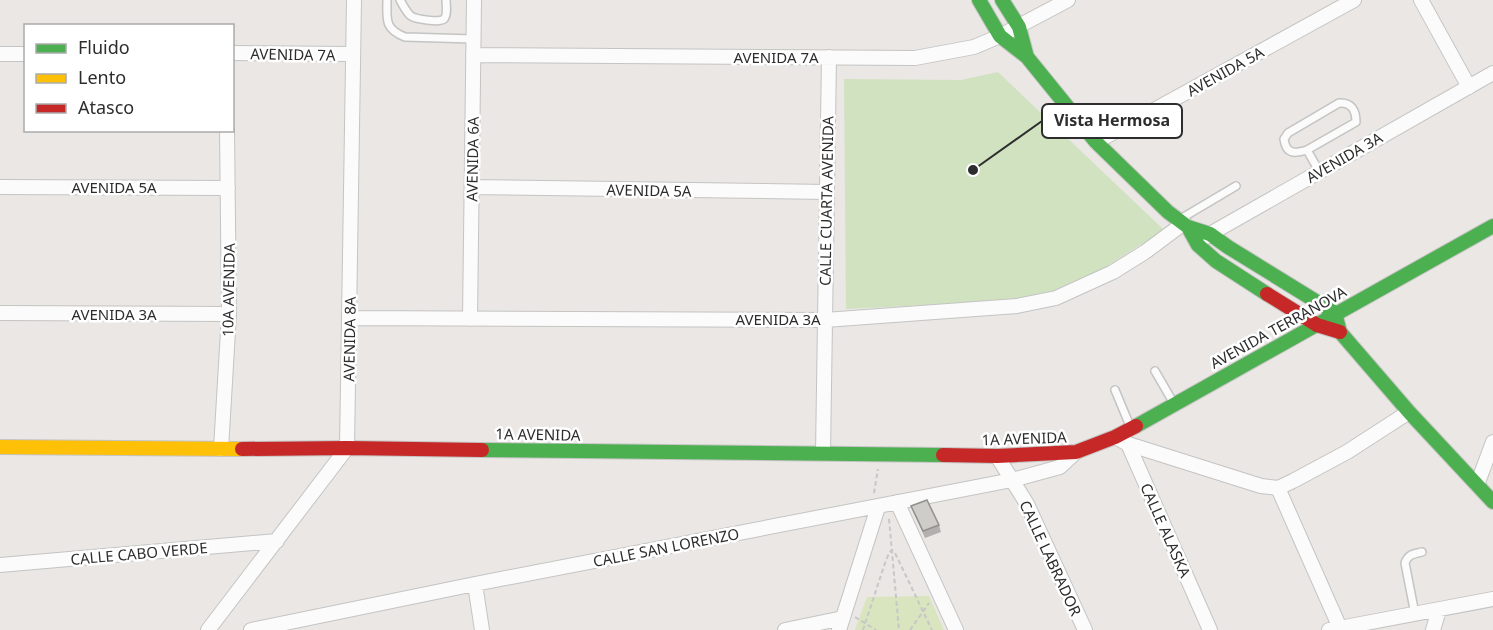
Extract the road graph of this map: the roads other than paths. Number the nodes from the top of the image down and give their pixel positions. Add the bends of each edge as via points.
1 (354, 0) edge
2 (387, 0) edge
3 (400, 0) edge
4 (446, 0) edge
5 (474, 0) edge
6 (979, 0) edge
7 (1002, 0) edge
8 (1068, 0) edge
9 (1354, 0) edge
10 (1421, 0) edge
11 (1019, 27) junction
12 (999, 36) junction
13 (473, 39) junction
14 (234, 53) edge
15 (0, 54) edge
16 (24, 54) edge
17 (353, 54) junction
18 (473, 55) junction
19 (829, 57) junction
20 (1027, 57) junction
21 (1493, 74) edge
22 (1469, 87) junction
23 (227, 132) edge
24 (1096, 142) junction
25 (1307, 150) junction
26 (1319, 171) junction
27 (1236, 186) dead end
28 (0, 187) edge
29 (471, 187) junction
30 (228, 188) junction
31 (827, 192) junction
32 (1184, 223) junction
33 (1493, 226) edge
34 (1210, 234) junction
35 (1197, 245) junction
36 (0, 313) edge
37 (229, 314) junction
38 (1335, 314) junction
39 (349, 318) junction
40 (470, 319) junction
41 (825, 320) junction
42 (1317, 325) junction
43 (1340, 332) junction
44 (1155, 371) dead end
45 (1114, 390) dead end
46 (1174, 404) junction
47 (1409, 412) junction
48 (1131, 428) junction
49 (1122, 440) junction
50 (1493, 442) edge
51 (0, 447) edge
52 (347, 448) junction
53 (221, 449) junction
54 (1076, 452) junction
55 (823, 453) junction
56 (997, 456) junction
57 (1012, 480) junction
58 (1477, 485) junction
59 (1278, 488) junction
60 (1493, 502) edge
61 (884, 505) junction
62 (277, 541) junction
63 (1422, 552) dead end
64 (0, 565) edge
65 (475, 584) junction
66 (1493, 599) edge
67 (1439, 610) junction
68 (1415, 614) junction
69 (842, 619) edge
70 (1335, 629) edge
71 (208, 630) edge
72 (251, 630) edge
73 (482, 630) edge
74 (785, 630) edge
75 (956, 630) edge
76 (1085, 630) edge
77 (1210, 630) edge
78 (1433, 630) edge

1 - 17 street, AVENIDA 8A
2 - 13 lane via 389,26 395,33 405,37
3 - 4 lane via 413,18 440,21 446,15
5 - 13 street, AVENIDA 6A
6 - 12 street
7 - 11 street
8 - 11 street, AVENIDA 7A
9 - 24 street, AVENIDA 5A
10 - 22 street
11 - 12 street, AVENIDA 7A
11 - 20 street
12 - 19 street, AVENIDA 7A via 974,46 915,58
12 - 20 street
13 - 18 street, AVENIDA 6A
14 - 17 street, AVENIDA 7A
15 - 16 street
17 - 39 street, AVENIDA 8A
18 - 19 street, AVENIDA 7A
18 - 29 street, AVENIDA 6A
19 - 31 street, CALLE CUARTA AVENIDA
20 - 24 street
21 - 22 street, AVENIDA 3A
22 - 26 street, AVENIDA 3A
23 - 30 street, 10A AVENIDA
24 - 32 street
25 - 25 lane via 1290,152 1284,139 1339,103 1351,105 1356,122
25 - 26 lane
26 - 34 street, AVENIDA 3A
27 - 32 lane
28 - 30 street, AVENIDA 5A
29 - 31 street, AVENIDA 5A
29 - 40 street, AVENIDA 6A
30 - 37 street, 10A AVENIDA
31 - 41 street, CALLE CUARTA AVENIDA
32 - 34 street
32 - 35 street
32 - 41 street, AVENIDA 3A via 1113,272 1056,298 1017,306
33 - 38 street, AVENIDA TERRANOVA
34 - 35 street, AVENIDA 3A
34 - 38 street
35 - 42 street
36 - 37 street, AVENIDA 3A
37 - 53 street, 10A AVENIDA
38 - 42 street, AVENIDA TERRANOVA
38 - 43 street
39 - 40 street, AVENIDA 3A
39 - 52 street, AVENIDA 8A
40 - 41 street, AVENIDA 3A
41 - 55 street, CALLE CUARTA AVENIDA
42 - 43 street
42 - 46 street, AVENIDA TERRANOVA
43 - 47 street
44 - 46 lane
45 - 48 lane
46 - 48 street, AVENIDA TERRANOVA
47 - 58 street
47 - 59 street via 1347,452
48 - 49 street, AVENIDA TERRANOVA
49 - 54 street, AVENIDA TERRANOVA
49 - 59 street via 1261,486
49 - 77 street, CALLE ALASKA
50 - 58 street
51 - 53 street, 1A AVENIDA
52 - 53 street, 1A AVENIDA
52 - 55 street, 1A AVENIDA
52 - 62 street
54 - 56 street, 1A AVENIDA
54 - 57 street, CALLE SAN LORENZO via 1060,467
55 - 56 street, 1A AVENIDA
56 - 57 street, CALLE LABRADOR
57 - 61 street, CALLE SAN LORENZO
57 - 76 street, CALLE LABRADOR
58 - 60 street
59 - 70 street
61 - 65 street, CALLE SAN LORENZO
61 - 69 street
61 - 75 street via 938,592
62 - 64 street, CALLE CABO VERDE
62 - 71 street
63 - 68 lane via 1410,555 1405,563
65 - 72 street, CALLE SAN LORENZO
65 - 73 street
66 - 67 street
67 - 68 street
67 - 78 street
68 - 70 street
69 - 74 street

